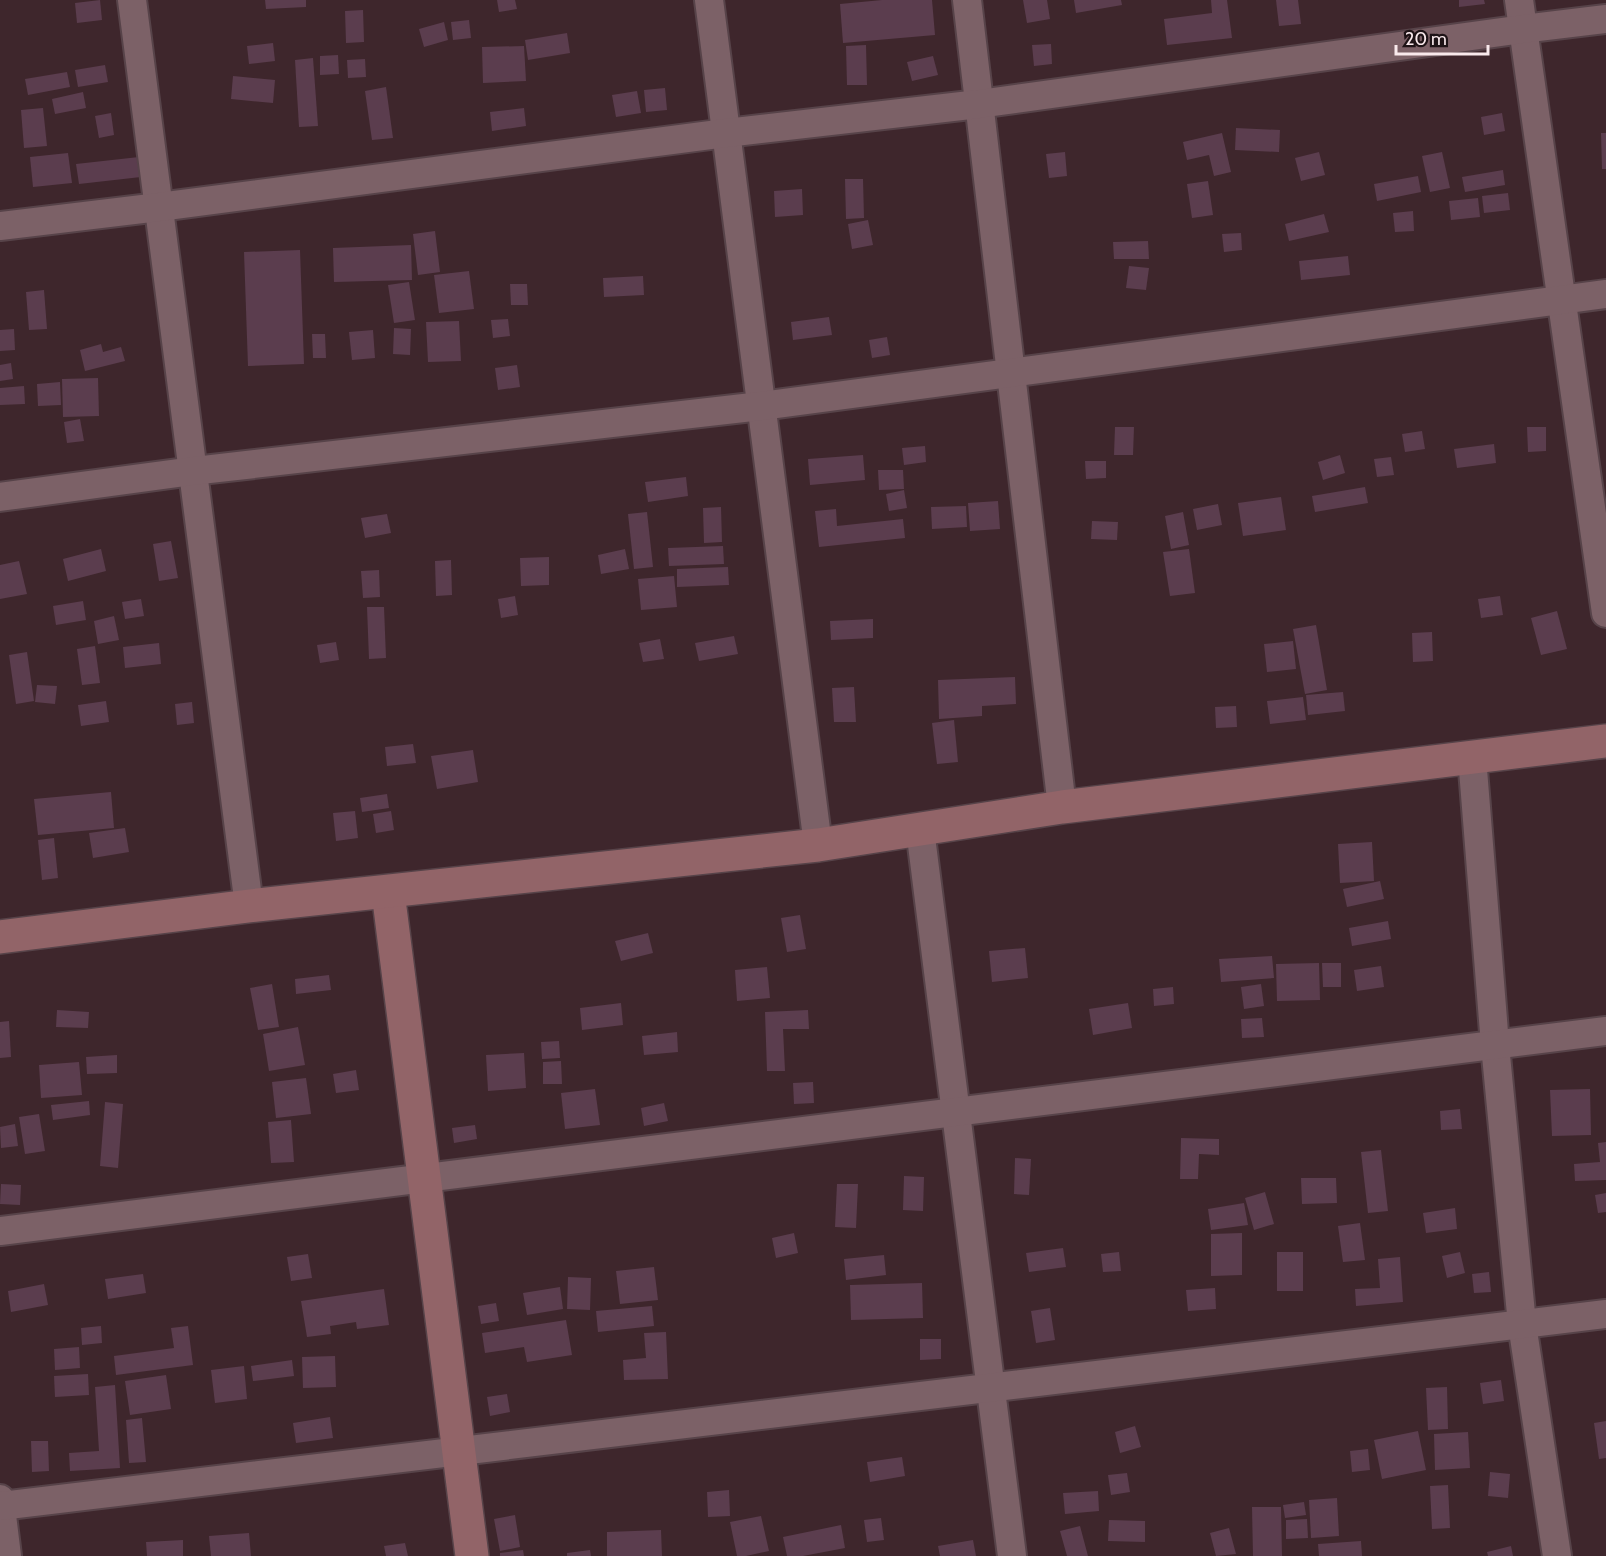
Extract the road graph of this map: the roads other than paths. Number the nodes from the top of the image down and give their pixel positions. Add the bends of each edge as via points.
1 (132, 0) edge
2 (708, 0) edge
3 (967, 0) edge
4 (1519, 0) edge
5 (1606, 19) edge
6 (1523, 29) junction
7 (979, 104) junction
8 (726, 133) junction
9 (159, 207) junction
10 (0, 225) edge
11 (1606, 294) edge
12 (1562, 300) junction
13 (1011, 373) junction
14 (761, 405) junction
15 (193, 471) junction
16 (0, 497) edge
17 (1606, 613) edge
18 (1606, 741) edge
19 (1472, 757) junction
20 (1062, 807) junction
21 (920, 829) junction
22 (818, 845) junction
23 (388, 892) junction
24 (249, 906) junction
25 (0, 938) edge
26 (1606, 1031) edge
27 (1495, 1045) junction
28 (956, 1112) junction
29 (425, 1178) junction
30 (0, 1231) edge
31 (1606, 1314) edge
32 (1522, 1324) junction
33 (991, 1388) junction
34 (459, 1452) junction
35 (0, 1500) edge
36 (0, 1506) edge
37 (7, 1556) edge
38 (472, 1556) edge
39 (1012, 1556) edge
40 (1557, 1556) edge

1 - 9 street
2 - 8 street
3 - 7 street
4 - 6 street
5 - 6 street
6 - 7 street
6 - 12 street
7 - 8 street
7 - 13 street
8 - 9 street
8 - 14 street
9 - 10 street
9 - 15 street
11 - 12 street
12 - 13 street
12 - 17 street
13 - 14 street
13 - 20 street
14 - 15 street
14 - 22 street
15 - 16 street
15 - 24 street
18 - 19 street
19 - 20 street
19 - 27 street
20 - 21 street
21 - 22 street
21 - 28 street
22 - 23 street
23 - 24 street
23 - 29 street
24 - 25 street
26 - 27 street
27 - 28 street
27 - 32 street
28 - 29 street
28 - 33 street
29 - 30 street
29 - 34 street
31 - 32 street
32 - 33 street
32 - 40 street
33 - 34 street
33 - 39 street
34 - 36 street
34 - 38 street
35 - 36 street
36 - 37 street

